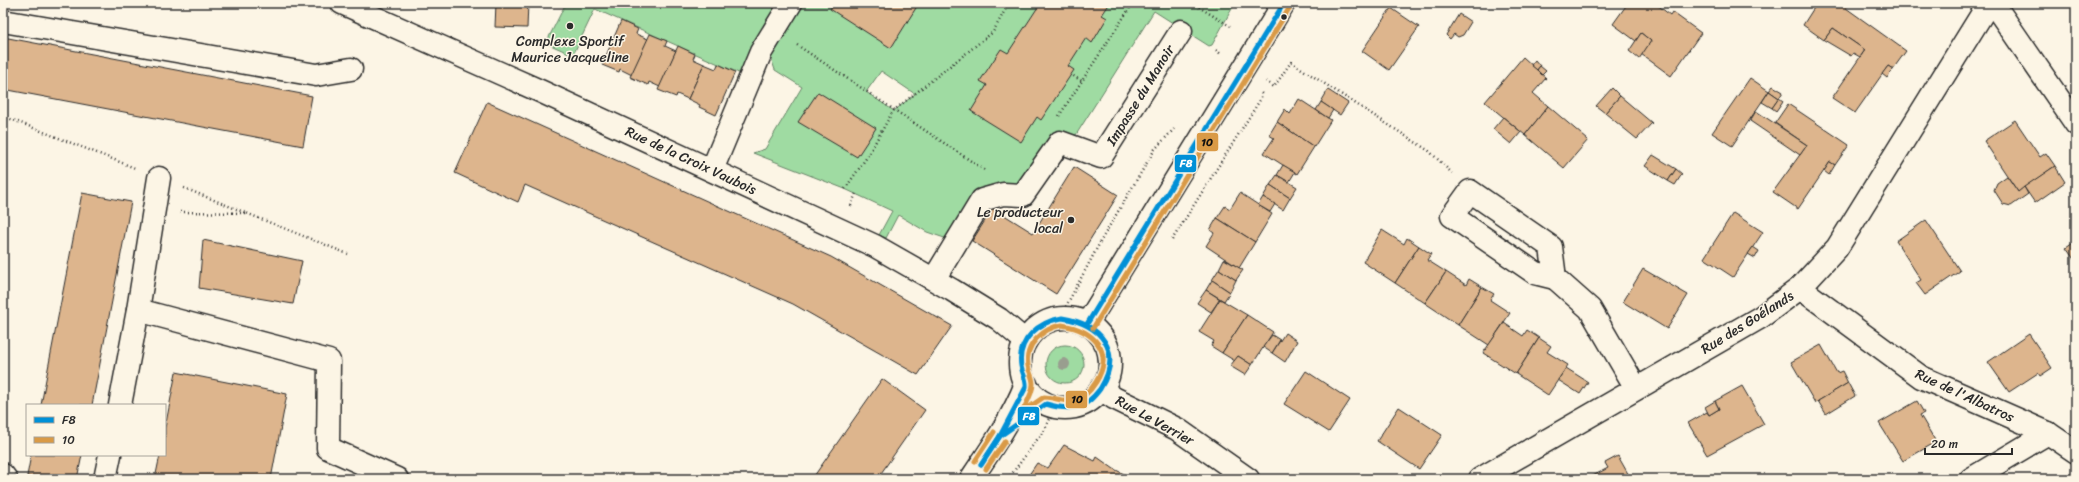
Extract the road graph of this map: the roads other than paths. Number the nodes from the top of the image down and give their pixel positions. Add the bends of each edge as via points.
1 (342, 3) edge
2 (791, 3) edge
3 (1284, 3) edge
4 (1989, 3) edge
5 (1993, 3) edge
6 (3, 21) edge
7 (1180, 31) dead end
8 (350, 69) dead end
9 (2076, 124) edge
10 (712, 170) junction
11 (159, 178) dead end
12 (1555, 278) junction
13 (934, 279) junction
14 (1800, 288) junction
15 (138, 310) junction
16 (1087, 324) junction
17 (1027, 339) junction
18 (1026, 384) junction
19 (1101, 388) junction
20 (1636, 388) junction
21 (120, 404) edge
22 (1051, 405) junction
23 (2048, 434) junction
24 (1000, 436) junction
25 (2076, 452) edge
26 (110, 456) edge
27 (3, 475) edge
28 (6, 479) edge
29 (105, 479) edge
30 (397, 479) edge
31 (971, 479) edge
32 (1248, 479) edge
33 (1480, 479) edge
34 (1971, 479) edge

1 - 10 street, Rue de la Croix Vaubois
2 - 10 street via 761,52
3 - 16 street
4 - 14 street, Rue des Goélands via 1837,248
5 - 9 street
6 - 8 street via 316,76
7 - 13 street, Impasse du Manoir via 1101,157 1060,142 1023,195 1003,194 982,200
10 - 13 street, Rue de la Croix Vaubois via 875,246
11 - 15 street
12 - 12 street via 1534,274 1452,216 1470,191 1550,246
12 - 20 street via 1590,309
13 - 17 street, Rue de la Croix Vaubois
14 - 20 street, Rue des Goélands via 1761,317
14 - 23 street, Rue de l'Albatros via 1921,377
15 - 21 street
15 - 30 street via 329,362 328,448
16 - 17 street via 1077,319 1049,321 1036,328
16 - 19 street via 1100,334 1107,345 1110,357 1110,370
17 - 18 street via 1020,366
18 - 22 street via 1035,397
18 - 24 street via 1016,409
19 - 22 street via 1098,395 1085,404 1071,408
19 - 32 street, Rue Le Verrier via 1121,402 1177,430
20 - 33 street, Rue des Goélands
22 - 24 street
23 - 25 street, Rue de l'Albatros
23 - 34 street
24 - 31 street
26 - 29 street
27 - 28 street

